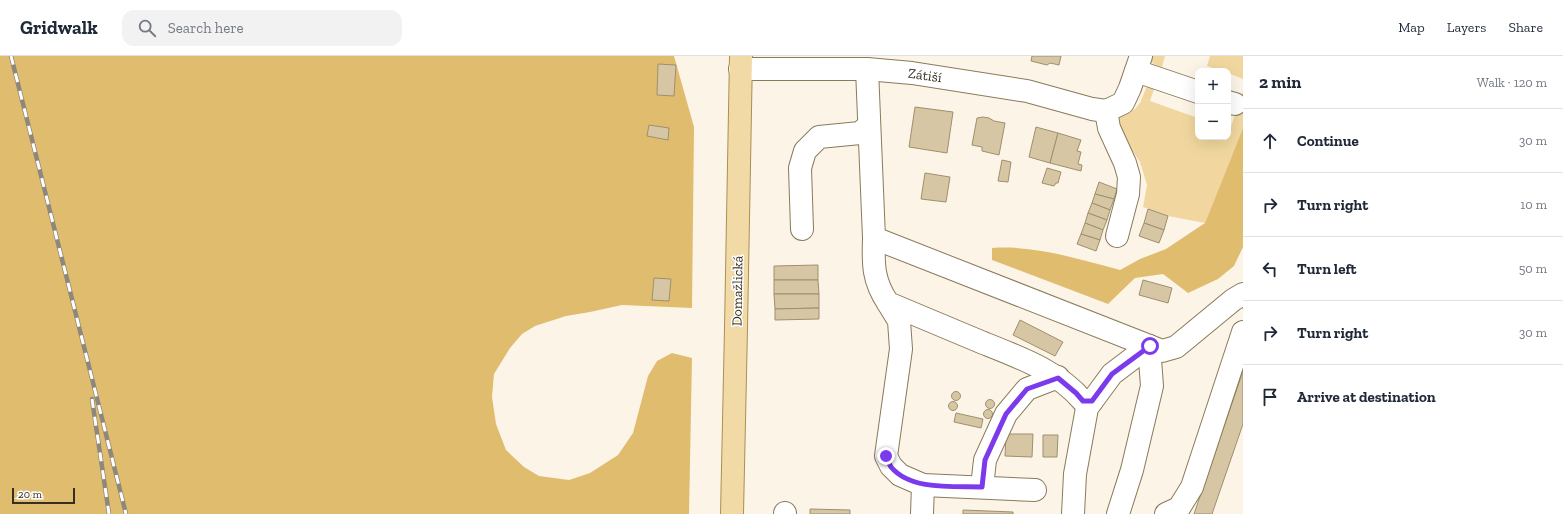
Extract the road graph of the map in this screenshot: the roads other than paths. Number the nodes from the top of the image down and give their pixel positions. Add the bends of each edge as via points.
1 (743, 60) edge
2 (1138, 64) edge
3 (867, 69) junction
4 (1195, 91) edge
5 (1106, 112) junction
6 (869, 125) junction
7 (802, 229) dead end
8 (1117, 236) dead end
9 (874, 238) junction
10 (1243, 294) edge
11 (888, 303) junction
12 (1243, 332) edge
13 (1150, 346) junction
14 (1058, 378) junction
15 (1092, 401) junction
16 (923, 485) junction
17 (982, 487) junction
18 (1035, 490) dead end
19 (732, 514) edge
20 (922, 514) edge
21 (1073, 514) edge
22 (1118, 514) edge
23 (1166, 514) edge

1 - 3 street, Zátiší
1 - 19 main road, Domažlická
2 - 4 street
2 - 5 street via 1123,103
3 - 5 street, Zátiší via 912,73 1027,91
3 - 6 street
5 - 8 street via 1109,128 1129,178 1128,194
6 - 7 street via 860,134 819,137 804,151 800,168
6 - 9 street
9 - 11 street via 875,276 880,291
9 - 13 street
10 - 13 street via 1176,347 1162,351
11 - 14 street via 1025,360
11 - 16 street via 899,321 901,349 886,456 900,475
12 - 23 street via 1192,488 1179,508
13 - 15 street via 1112,374
13 - 22 street via 1152,386 1132,470
14 - 15 street via 1083,401
14 - 17 street via 1027,389 1006,414 985,460
15 - 21 street via 1087,408 1075,474
16 - 17 street
16 - 20 street
17 - 18 street

